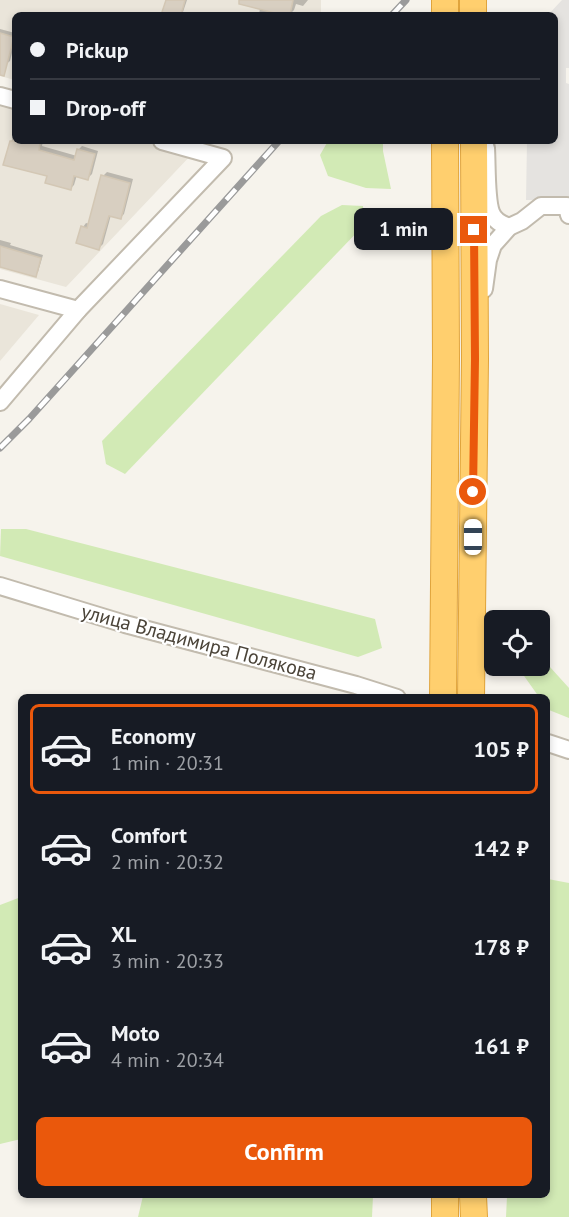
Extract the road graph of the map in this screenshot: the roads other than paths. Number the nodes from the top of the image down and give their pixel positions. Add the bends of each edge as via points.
1 (173, 144) edge
2 (445, 144) edge
3 (474, 144) edge
4 (485, 144) edge
5 (569, 215) edge
6 (509, 227) junction
7 (0, 289) edge
8 (78, 310) junction
9 (474, 318) junction
10 (0, 402) edge
11 (0, 586) edge
12 (385, 694) edge
13 (442, 694) edge
14 (471, 694) edge
15 (550, 744) edge
16 (569, 750) edge
17 (445, 1198) edge
18 (473, 1198) edge
19 (445, 1217) edge
20 (474, 1217) edge

1 - 8 street via 223,158
2 - 13 highway
3 - 9 highway
4 - 6 street via 491,214
5 - 6 street via 567,206 541,206
6 - 9 street via 493,245 484,293
7 - 8 street
8 - 10 street
9 - 14 highway
11 - 12 street, улица Владимира Полякова
15 - 16 street
17 - 19 highway
18 - 20 highway

